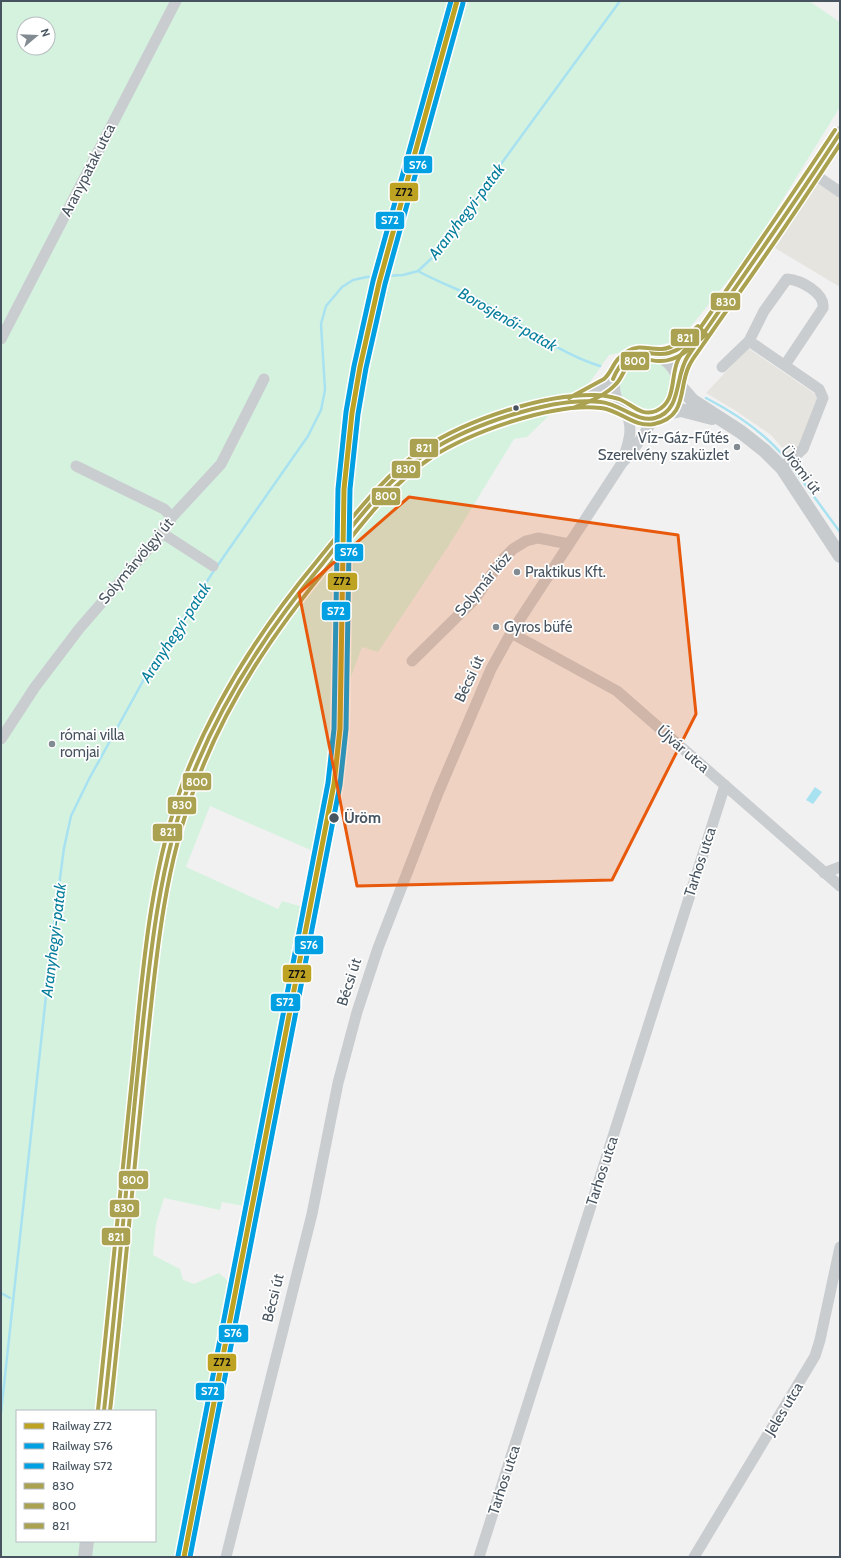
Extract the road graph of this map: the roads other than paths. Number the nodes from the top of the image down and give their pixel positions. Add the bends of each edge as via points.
1 (176, 1) edge
2 (840, 133) edge
3 (814, 174) junction
4 (840, 192) edge
5 (710, 324) junction
6 (1, 339) edge
7 (749, 341) junction
8 (658, 355) junction
9 (785, 365) junction
10 (722, 367) dead end
11 (264, 379) dead end
12 (613, 380) junction
13 (678, 382) junction
14 (571, 403) junction
15 (622, 408) junction
16 (659, 416) junction
17 (718, 419) junction
18 (622, 463) junction
19 (788, 463) junction
20 (76, 466) dead end
21 (172, 517) junction
22 (162, 533) junction
23 (569, 544) junction
24 (840, 556) edge
25 (213, 566) dead end
26 (511, 633) junction
27 (412, 661) dead end
28 (1, 739) edge
29 (725, 785) junction
30 (840, 867) edge
31 (824, 872) junction
32 (840, 886) edge
33 (840, 1247) edge
34 (104, 1410) edge
35 (87, 1542) edge
36 (85, 1557) edge
37 (226, 1557) edge
38 (479, 1557) edge
39 (694, 1557) edge

1 - 6 street, Aranypatak utca
2 - 3 main road
3 - 4 street
3 - 5 main road
5 - 8 main road via 681,348
5 - 13 main road via 683,363
7 - 9 street
7 - 9 street via 764,311 787,279 794,280 820,295 824,303 823,308
7 - 10 street
8 - 12 main road via 632,355 623,361
8 - 13 main road via 671,364
9 - 19 street via 819,389 823,398 803,449
11 - 21 street, Solymárvölgyi út via 221,464
12 - 14 main road
12 - 15 main road via 613,390
13 - 16 main road via 674,402
13 - 17 main road, Ürömi út via 688,397
14 - 15 main road via 597,401
14 - 34 main road via 501,419 452,438 410,465 385,489 314,572 278,619 224,704 178,816 162,882 150,963
15 - 16 main road via 641,418
15 - 18 street, Bécsi út via 630,422 630,434
16 - 17 main road, Ürömi út via 681,410
16 - 18 street, Bécsi út
17 - 19 main road, Ürömi út via 765,451
18 - 23 street, Bécsi út
19 - 24 main road, Ürömi út
20 - 21 street via 164,509
21 - 22 street, Solymárvölgyi út
22 - 25 street
22 - 28 street, Solymárvölgyi út via 79,629
23 - 26 street, Bécsi út
23 - 27 street, Solymár köz via 538,538 526,541 513,549 501,561 474,600
26 - 29 street, Újvár utca via 617,691
26 - 37 street, Bécsi út via 486,681 438,793 378,948 357,1012 338,1083 312,1214
29 - 31 street, Újvár utca
29 - 38 street, Tarhos utca
30 - 31 street
31 - 32 street, Újvár utca
33 - 39 street, Jeles utca via 815,1356
35 - 36 main road

